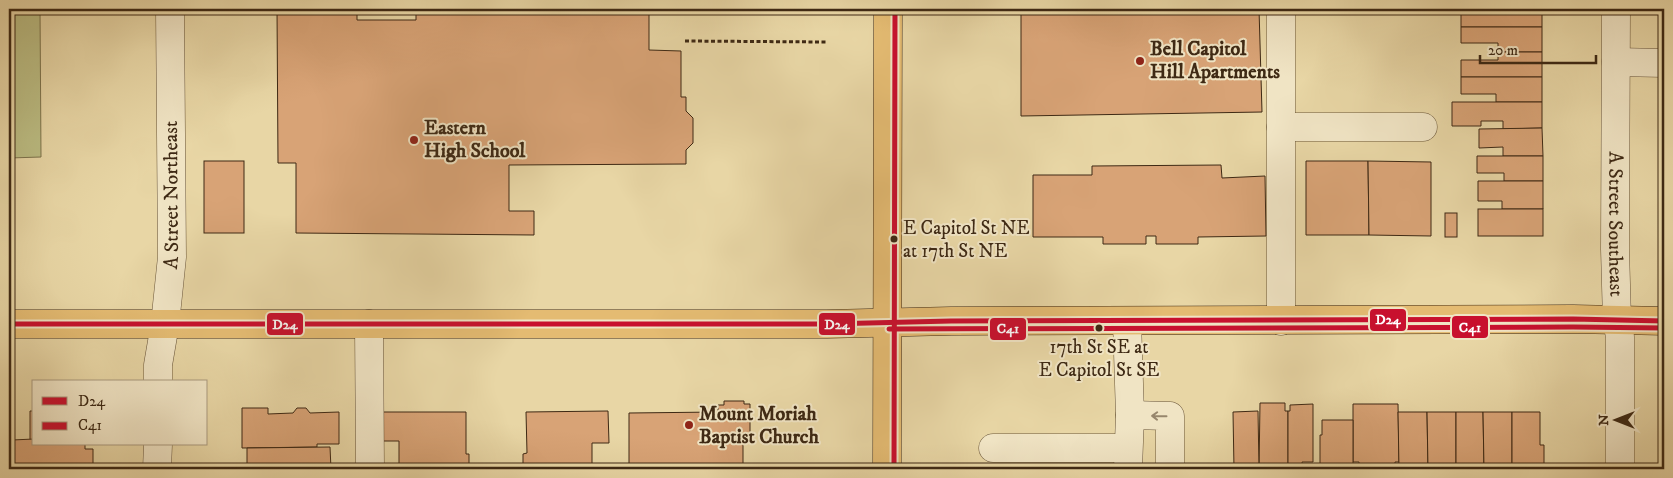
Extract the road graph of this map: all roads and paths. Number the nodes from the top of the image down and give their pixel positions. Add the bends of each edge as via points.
1 (170, 9) edge
2 (888, 9) edge
3 (1281, 9) edge
4 (1616, 9) edge
5 (685, 41) dead end
6 (826, 42) dead end
7 (1616, 62) junction
8 (1664, 63) edge
9 (1281, 127) junction
10 (1422, 127) dead end
11 (1617, 320) junction
12 (1127, 321) junction
13 (1281, 321) junction
14 (1664, 321) edge
15 (889, 322) junction
16 (9, 324) edge
17 (165, 324) junction
18 (369, 324) junction
19 (158, 380) edge
20 (1130, 415) junction
21 (158, 446) edge
22 (993, 448) dead end
23 (1128, 458) edge
24 (158, 469) edge
25 (370, 469) edge
26 (887, 469) edge
27 (1170, 469) edge
28 (1620, 469) edge

1 - 17 street, A Street Northeast via 172,257
2 - 15 main road
3 - 9 street
4 - 7 street, A Street Southeast
5 - 6 path
7 - 8 street
7 - 11 street, A Street Southeast
9 - 10 street
9 - 13 street
11 - 13 main road
11 - 14 main road
11 - 28 street, A Street Southeast via 1620,336
12 - 13 main road
12 - 15 main road
12 - 20 street
15 - 18 main road
15 - 26 main road
16 - 17 main road
17 - 18 main road
17 - 19 street, A Street Northeast
18 - 25 street
20 - 23 street
27 -> 20 street via 1170,416
21 - 24 street
22 - 23 street

